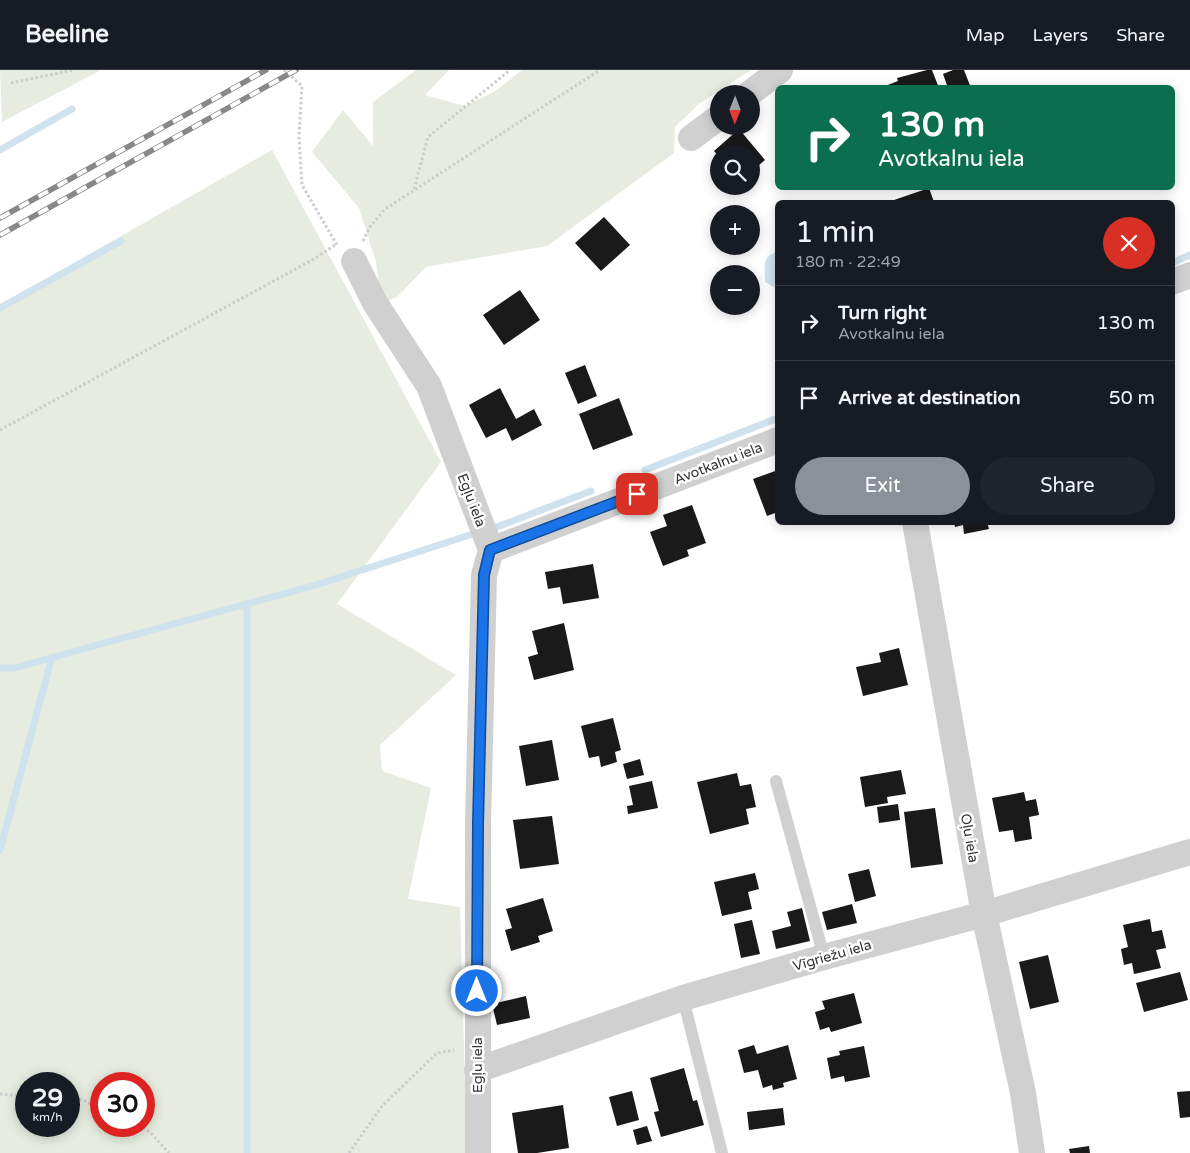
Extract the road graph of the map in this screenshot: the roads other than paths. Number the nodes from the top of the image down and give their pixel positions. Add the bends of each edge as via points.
1 (780, 70) edge
2 (760, 85) edge
3 (710, 124) edge
4 (691, 138) dead end
5 (345, 253) road end
6 (1190, 275) edge
7 (1175, 281) edge
8 (775, 441) edge
9 (915, 525) edge
10 (490, 550) junction
11 (776, 781) dead end
12 (1190, 852) edge
13 (984, 914) junction
14 (824, 957) junction
15 (683, 998) junction
16 (477, 1058) junction
17 (478, 1153) edge
18 (722, 1153) edge
19 (1032, 1153) edge

1 - 2 street
3 - 4 street
5 - 10 street, Egļu iela via 374,304 429,386
6 - 7 street
8 - 10 street, Avotkalnu iela
9 - 13 street, Oļu iela
10 - 16 street, Egļu iela via 484,575
11 - 14 lane
12 - 13 street, Vīgriežu iela
13 - 14 street, Vīgriežu iela
13 - 19 street, Oļu iela via 1023,1093
14 - 15 street, Vīgriežu iela
15 - 16 street, Vīgriežu iela
15 - 18 lane
16 - 17 street, Egļu iela

